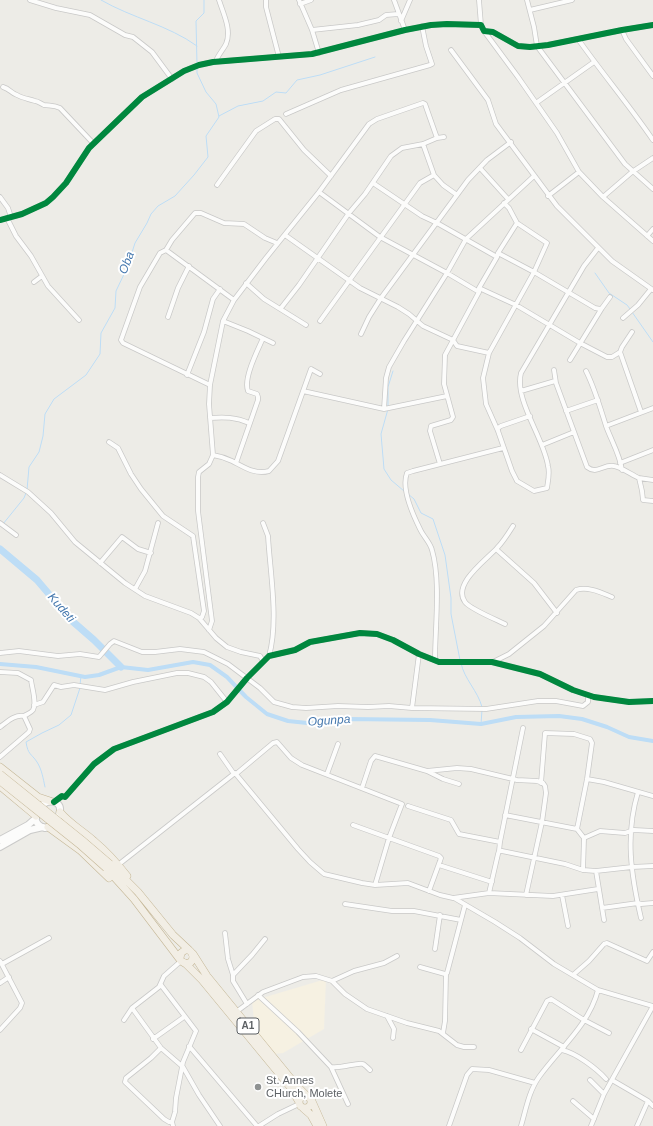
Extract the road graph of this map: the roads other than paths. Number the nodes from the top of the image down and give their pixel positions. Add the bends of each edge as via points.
1 (30, 0) edge
2 (219, 0) edge
3 (266, 0) edge
4 (311, 0) edge
5 (394, 0) edge
6 (410, 0) edge
7 (479, 0) edge
8 (527, 0) edge
9 (572, 0) edge
10 (299, 2) edge
11 (530, 10) junction
12 (398, 14) junction
13 (401, 22) junction
14 (481, 25) junction
15 (653, 25) edge
16 (422, 26) junction
17 (312, 30) junction
18 (405, 30) junction
19 (622, 30) junction
20 (484, 31) junction
21 (578, 39) junction
22 (537, 46) junction
23 (451, 50) dead end
24 (319, 53) junction
25 (279, 57) junction
26 (216, 61) junction
27 (594, 62) junction
28 (653, 76) edge
29 (172, 79) junction
30 (565, 83) junction
31 (3, 87) dead end
32 (536, 103) junction
33 (286, 114) dead end
34 (444, 137) dead end
35 (437, 138) junction
36 (653, 140) edge
37 (510, 142) junction
38 (93, 143) junction
39 (423, 144) junction
40 (653, 158) edge
41 (480, 168) junction
42 (579, 172) junction
43 (632, 172) junction
44 (434, 175) junction
45 (331, 176) junction
46 (534, 176) junction
47 (373, 183) junction
48 (216, 185) dead end
49 (653, 189) edge
50 (319, 192) junction
51 (457, 195) junction
52 (548, 196) junction
53 (0, 197) edge
54 (603, 197) junction
55 (508, 199) junction
56 (404, 203) junction
57 (504, 204) junction
58 (349, 213) junction
59 (9, 217) junction
60 (0, 220) edge
61 (437, 223) junction
62 (517, 223) junction
63 (653, 229) edge
64 (285, 235) junction
65 (647, 236) junction
66 (380, 237) junction
67 (466, 239) junction
68 (653, 241) edge
69 (277, 243) junction
70 (598, 248) junction
71 (166, 250) junction
72 (414, 255) junction
73 (498, 255) junction
74 (317, 258) junction
75 (189, 266) junction
76 (534, 272) junction
77 (447, 273) junction
78 (42, 276) junction
79 (349, 280) junction
80 (34, 282) dead end
81 (246, 283) junction
82 (220, 289) junction
83 (479, 290) junction
84 (652, 290) edge
85 (570, 292) junction
86 (610, 297) dead end
87 (381, 298) junction
88 (234, 300) junction
89 (516, 304) junction
90 (281, 308) junction
91 (602, 308) junction
92 (168, 317) dead end
93 (623, 318) dead end
94 (79, 320) dead end
95 (320, 321) dead end
96 (416, 321) junction
97 (223, 322) junction
98 (549, 324) junction
99 (306, 325) dead end
100 (632, 332) dead end
101 (361, 334) dead end
102 (263, 338) junction
103 (453, 340) junction
104 (273, 343) dead end
105 (580, 343) junction
106 (620, 352) junction
107 (489, 353) junction
108 (570, 360) dead end
109 (554, 370) dead end
110 (586, 371) dead end
111 (187, 374) junction
112 (320, 374) dead end
113 (555, 381) junction
114 (210, 385) junction
115 (303, 391) junction
116 (521, 391) junction
117 (447, 396) junction
118 (598, 400) junction
119 (653, 408) edge
120 (384, 409) junction
121 (566, 411) junction
122 (641, 412) junction
123 (530, 416) junction
124 (210, 418) junction
125 (249, 423) junction
126 (606, 426) junction
127 (498, 431) junction
128 (574, 432) junction
129 (109, 442) dead end
130 (542, 445) junction
131 (503, 448) junction
132 (653, 450) edge
133 (213, 455) junction
134 (236, 463) junction
135 (621, 463) junction
136 (440, 464) junction
137 (616, 467) junction
138 (622, 470) junction
139 (0, 474) edge
140 (639, 478) junction
141 (653, 480) edge
142 (653, 501) edge
143 (0, 523) edge
144 (158, 523) dead end
145 (263, 523) dead end
146 (513, 526) dead end
147 (16, 535) dead end
148 (496, 549) junction
149 (151, 553) junction
150 (100, 563) junction
151 (135, 589) junction
152 (612, 597) dead end
153 (557, 613) junction
154 (199, 618) junction
155 (505, 624) dead end
156 (209, 630) junction
157 (0, 653) edge
158 (419, 654) junction
159 (269, 656) junction
160 (434, 660) junction
161 (264, 661) junction
162 (492, 662) junction
163 (0, 672) edge
164 (246, 679) junction
165 (588, 695) junction
166 (653, 700) edge
167 (227, 702) junction
168 (34, 705) junction
169 (412, 708) junction
170 (24, 716) junction
171 (0, 727) edge
172 (523, 728) dead end
173 (338, 744) dead end
174 (220, 754) dead end
175 (0, 757) edge
176 (0, 766) edge
177 (428, 771) junction
178 (0, 774) edge
179 (235, 774) junction
180 (327, 774) junction
181 (14, 778) junction
182 (587, 778) junction
183 (513, 779) junction
184 (0, 781) edge
185 (541, 783) junction
186 (459, 784) dead end
187 (0, 786) edge
188 (362, 788) junction
189 (638, 792) junction
190 (653, 796) edge
191 (52, 802) junction
192 (62, 804) junction
193 (408, 806) dead end
194 (505, 816) junction
195 (36, 817) junction
196 (542, 822) junction
197 (354, 825) dead end
198 (46, 827) junction
199 (577, 830) junction
200 (631, 831) junction
201 (653, 831) edge
202 (390, 838) junction
203 (584, 838) junction
204 (0, 840) edge
205 (500, 842) junction
206 (0, 847) edge
207 (499, 851) junction
208 (534, 858) junction
209 (118, 865) junction
210 (439, 865) junction
211 (108, 866) junction
212 (632, 866) junction
213 (653, 866) edge
214 (583, 870) junction
215 (596, 871) junction
216 (492, 882) junction
217 (375, 885) junction
218 (598, 889) junction
219 (429, 891) junction
220 (489, 893) junction
221 (526, 895) junction
222 (562, 895) junction
223 (136, 896) junction
224 (453, 898) junction
225 (653, 902) edge
226 (638, 903) junction
227 (345, 904) dead end
228 (466, 905) junction
229 (602, 908) junction
230 (440, 916) junction
231 (641, 918) dead end
232 (461, 920) junction
233 (604, 920) dead end
234 (568, 926) dead end
235 (225, 933) dead end
236 (49, 938) dead end
237 (265, 939) dead end
238 (435, 949) dead end
239 (191, 952) junction
240 (653, 952) edge
241 (398, 956) dead end
242 (182, 961) junction
243 (1, 962) edge
244 (420, 967) dead end
245 (446, 974) junction
246 (233, 975) junction
247 (573, 975) junction
248 (9, 977) junction
249 (332, 981) junction
250 (0, 983) edge
251 (160, 985) junction
252 (598, 990) junction
253 (258, 995) junction
254 (247, 1004) junction
255 (653, 1006) edge
256 (132, 1008) junction
257 (236, 1012) junction
258 (386, 1016) junction
259 (184, 1017) junction
260 (124, 1020) dead end
261 (584, 1020) junction
262 (531, 1029) junction
263 (0, 1030) edge
264 (442, 1033) junction
265 (609, 1033) dead end
266 (393, 1038) dead end
267 (153, 1039) junction
268 (189, 1046) junction
269 (474, 1047) dead end
270 (161, 1048) junction
271 (563, 1048) junction
272 (521, 1050) dead end
273 (183, 1067) junction
274 (331, 1067) junction
275 (370, 1070) dead end
276 (606, 1079) dead end
277 (590, 1080) dead end
278 (612, 1080) junction
279 (535, 1083) junction
280 (604, 1094) junction
281 (309, 1097) junction
282 (573, 1101) dead end
283 (648, 1101) junction
284 (300, 1104) junction
285 (348, 1104) dead end
286 (653, 1106) edge
287 (594, 1119) junction
288 (173, 1124) edge
289 (265, 1124) edge
290 (220, 1126) edge
291 (258, 1126) edge
292 (317, 1126) edge
293 (323, 1126) edge
294 (449, 1126) edge
295 (521, 1126) edge
296 (591, 1126) edge
297 (637, 1126) edge

1 - 29 street via 90,15 133,37 152,52
2 - 26 street via 228,36
3 - 25 street
4 - 10 street
5 - 12 street
6 - 13 street
7 - 14 street
8 - 11 street
9 - 11 street
10 - 17 street
11 - 22 street
12 - 13 street
12 - 17 street via 386,14 381,19 358,25
13 - 18 street
14 - 16 street
14 - 20 street
15 - 19 street
16 - 18 street
16 - 33 street via 432,64 341,90
17 - 24 street
18 - 24 street
19 - 21 street
19 - 28 street
20 - 22 street via 493,32 518,46
20 - 32 street
21 - 22 street
21 - 27 street
22 - 30 street
23 - 37 street via 488,100 496,124
24 - 25 street
25 - 26 street
26 - 29 street via 191,68
27 - 30 street
27 - 36 street
29 - 38 street via 138,101
30 - 32 street
30 - 43 street
31 - 38 street via 17,96 60,108
32 - 42 street
34 - 35 street
35 - 39 street
35 - 45 street via 425,104 377,119 369,124
37 - 41 street
37 - 46 street
38 - 59 street via 59,192 30,211
39 - 44 street
39 - 47 street via 397,151
40 - 43 street
41 - 51 street
41 - 55 street
42 - 52 street
42 - 54 street
43 - 49 street
43 - 54 street
44 - 51 street
44 - 56 street via 420,183
45 - 48 street via 304,150 279,119 275,119 256,131
45 - 50 street
46 - 52 street
46 - 55 street
47 - 56 street
47 - 58 street
50 - 58 street
50 - 64 street
51 - 61 street
52 - 70 street
53 - 59 street via 8,208
54 - 65 street
55 - 57 street
56 - 61 street
56 - 66 street
57 - 62 street
57 - 67 street
58 - 66 street
58 - 74 street
59 - 60 street
59 - 78 street via 16,236
61 - 67 street
61 - 72 street
62 - 73 street
62 - 76 street via 547,243
63 - 65 street
64 - 69 street
64 - 74 street
65 - 68 street
66 - 72 street
66 - 79 street
67 - 73 street
67 - 77 street
69 - 71 street via 244,224 224,224 200,212 192,216
69 - 81 street
70 - 84 street
70 - 85 street
71 - 75 street
71 - 111 street via 160,253 140,287 120,340
72 - 77 street
72 - 87 street
73 - 76 street
73 - 83 street
74 - 79 street
74 - 90 street
75 - 82 street
75 - 92 street
76 - 85 street
76 - 89 street
77 - 83 street
77 - 96 street
78 - 80 street
78 - 94 street
79 - 87 street
79 - 95 street
81 - 88 street
81 - 90 street via 264,299
82 - 88 street
82 - 111 street via 213,299 204,332
83 - 89 street
83 - 103 street
84 - 93 street
85 - 91 street via 595,308
85 - 98 street
86 - 91 street
87 - 96 street
87 - 101 street
88 - 97 street
89 - 98 street
89 - 107 street
90 - 99 street
91 - 105 street
96 - 103 street
96 - 120 street via 389,367
97 - 102 street
97 - 114 street
98 - 105 street
98 - 116 street via 521,373
100 - 106 street
102 - 104 street
102 - 125 street via 250,370 247,386 248,391 258,396
103 - 107 street via 457,346
103 - 117 street via 445,355 444,384
105 - 106 street via 607,357
105 - 108 street
106 - 122 street
107 - 127 street via 483,378 484,394
109 - 113 street
110 - 118 street
111 - 114 street
112 - 115 street via 311,370
113 - 116 street
113 - 121 street
114 - 124 street
115 - 120 street
115 - 134 street via 278,461 272,468 265,472 255,471
116 - 123 street
117 - 120 street
117 - 136 street via 453,417 451,420 431,426 430,431
118 - 121 street
118 - 126 street
119 - 122 street
121 - 128 street
122 - 126 street
123 - 127 street via 501,426
123 - 130 street
124 - 125 street via 229,417
124 - 133 street
125 - 134 street
126 - 135 street
127 - 131 street
128 - 130 street
128 - 137 street via 587,467 598,470
129 - 154 street via 118,448 134,479 163,516 193,536 204,611
130 - 131 street via 548,465 547,488 538,491 517,481
131 - 136 street
132 - 135 street
133 - 134 street
133 - 156 street via 198,477 198,511 212,621
135 - 137 street
135 - 138 street
136 - 160 street via 407,473 405,479 414,515 433,555 436,576
137 - 138 street
138 - 140 street
139 - 150 street via 28,492 51,513 75,542
140 - 141 street
140 - 142 street via 643,500
143 - 147 street
144 - 149 street
145 - 159 street via 268,536 274,622
146 - 148 street
148 - 153 street via 534,583
148 - 155 street via 466,580 461,593 465,603
149 - 150 street via 138,549 122,537
149 - 151 street via 142,579
150 - 151 street
151 - 154 street
152 - 153 street via 596,591 579,589
153 - 162 street via 509,654
154 - 156 street
156 - 161 street via 227,646 260,656
157 - 164 street via 19,651 58,656 78,654 100,657 110,644 116,641 142,652 180,649 204,652 228,664
158 - 159 street via 377,634 360,633 310,642 295,650
158 - 160 street
158 - 169 street
159 - 161 street
160 - 162 street
161 - 164 street
162 - 165 street via 540,674
163 - 168 street via 18,673 31,680
164 - 167 street
164 - 169 street via 274,702 292,707
165 - 166 street via 629,702
165 - 169 street via 588,702 583,706 538,701 486,709
167 - 168 street via 208,680 188,673 133,682 105,690 54,685 43,702
167 - 192 street via 213,712 114,749 94,764
168 - 170 street via 31,713
170 - 171 street via 14,717
170 - 175 street via 30,727 29,732
172 - 183 street
173 - 180 street
174 - 179 street
176 - 181 highway
177 - 183 street via 464,768
177 - 186 street
177 - 188 street via 375,756
178 - 211 highway, A1, bridge via 82,840
179 - 180 street via 277,742 295,761
179 - 209 street
179 - 217 street via 318,870 329,876
180 - 188 street
181 - 191 highway via 38,797
181 - 192 street via 42,796 53,798 60,795
182 - 185 street via 592,743 590,739 574,734 547,733 544,735
182 - 189 street
182 - 199 street
183 - 185 street
183 - 194 street
184 - 211 highway, A1, bridge
185 - 196 street via 545,786 546,793
187 - 195 highway
188 - 202 street via 402,804
189 - 190 street
189 - 200 street via 632,813
191 - 192 main road
191 - 192 street via 62,796
191 - 195 main road via 41,806
192 - 198 main road via 57,820
192 - 209 highway via 66,820 94,840
193 - 205 street via 453,821 459,834
194 - 196 street
194 - 205 street
195 - 198 main road via 37,823
195 - 204 main road via 28,825
196 - 199 street
196 - 208 street
197 - 202 street
198 - 206 main road via 30,830
198 - 223 highway via 81,851 119,888
199 - 203 street
200 - 201 street
200 - 203 street via 600,831
200 - 212 street
202 - 210 street via 440,856
202 - 217 street
203 - 214 street
205 - 207 street
207 - 208 street
207 - 216 street
208 - 214 street
208 - 221 street
209 - 223 highway via 130,879
210 - 216 street
210 - 219 street
211 - 223 highway, A1
212 - 213 street
212 - 215 street
212 - 226 street
214 - 215 street
215 - 218 street
216 - 220 street
217 - 219 street via 404,883
218 - 222 street
218 - 229 street
219 - 224 street
220 - 221 street
220 - 224 street
221 - 222 street
222 - 234 street
223 - 239 highway, A1
223 - 242 highway, A1
224 - 228 street
225 - 226 street
226 - 229 street
226 - 231 street
227 - 230 street
228 - 232 street
228 - 247 street
229 - 233 street
230 - 232 street
230 - 238 street
232 - 245 street
235 - 246 street
236 - 243 street
237 - 246 street
239 - 242 highway via 182,951
239 - 242 highway via 191,962
239 - 257 highway, A1
240 - 247 street via 649,960 646,960 604,944
241 - 249 street
242 - 251 street via 164,976
242 - 284 highway, A1 via 202,980 291,1088
243 - 248 street
244 - 245 street
245 - 264 street via 445,1021
246 - 254 street via 233,981
247 - 252 street
248 - 250 street
248 - 263 street via 22,1003
249 - 253 street via 316,976 303,977
249 - 258 street via 361,1006
251 - 256 street
251 - 259 street
252 - 255 street
252 - 261 street via 594,1004
253 - 254 street
253 - 274 street
254 - 257 street
255 - 278 street
256 - 260 street
256 - 267 street
257 - 281 highway, A1 via 296,1085
258 - 264 street
258 - 266 street via 394,1029
259 - 267 street
259 - 268 street via 196,1031
261 - 262 street via 550,999
261 - 265 street
261 - 271 street
262 - 271 street
262 - 272 street
264 - 269 street via 457,1044
267 - 270 street
268 - 273 street
268 - 291 street
270 - 273 street
270 - 288 street via 126,1078 125,1082 164,1119
271 - 276 street via 595,1068
271 - 279 street
273 - 288 street
273 - 290 street
274 - 275 street via 342,1068 358,1063 364,1064
274 - 285 street
277 - 280 street
278 - 280 street
278 - 283 street
279 - 294 street via 489,1070 472,1069 467,1074
279 - 295 street
280 - 287 street
281 - 284 highway via 309,1106
281 - 293 highway, A1
282 - 287 street
283 - 286 street
283 - 297 street
284 - 289 street
284 - 292 highway, A1
287 - 296 street
289 - 291 street

